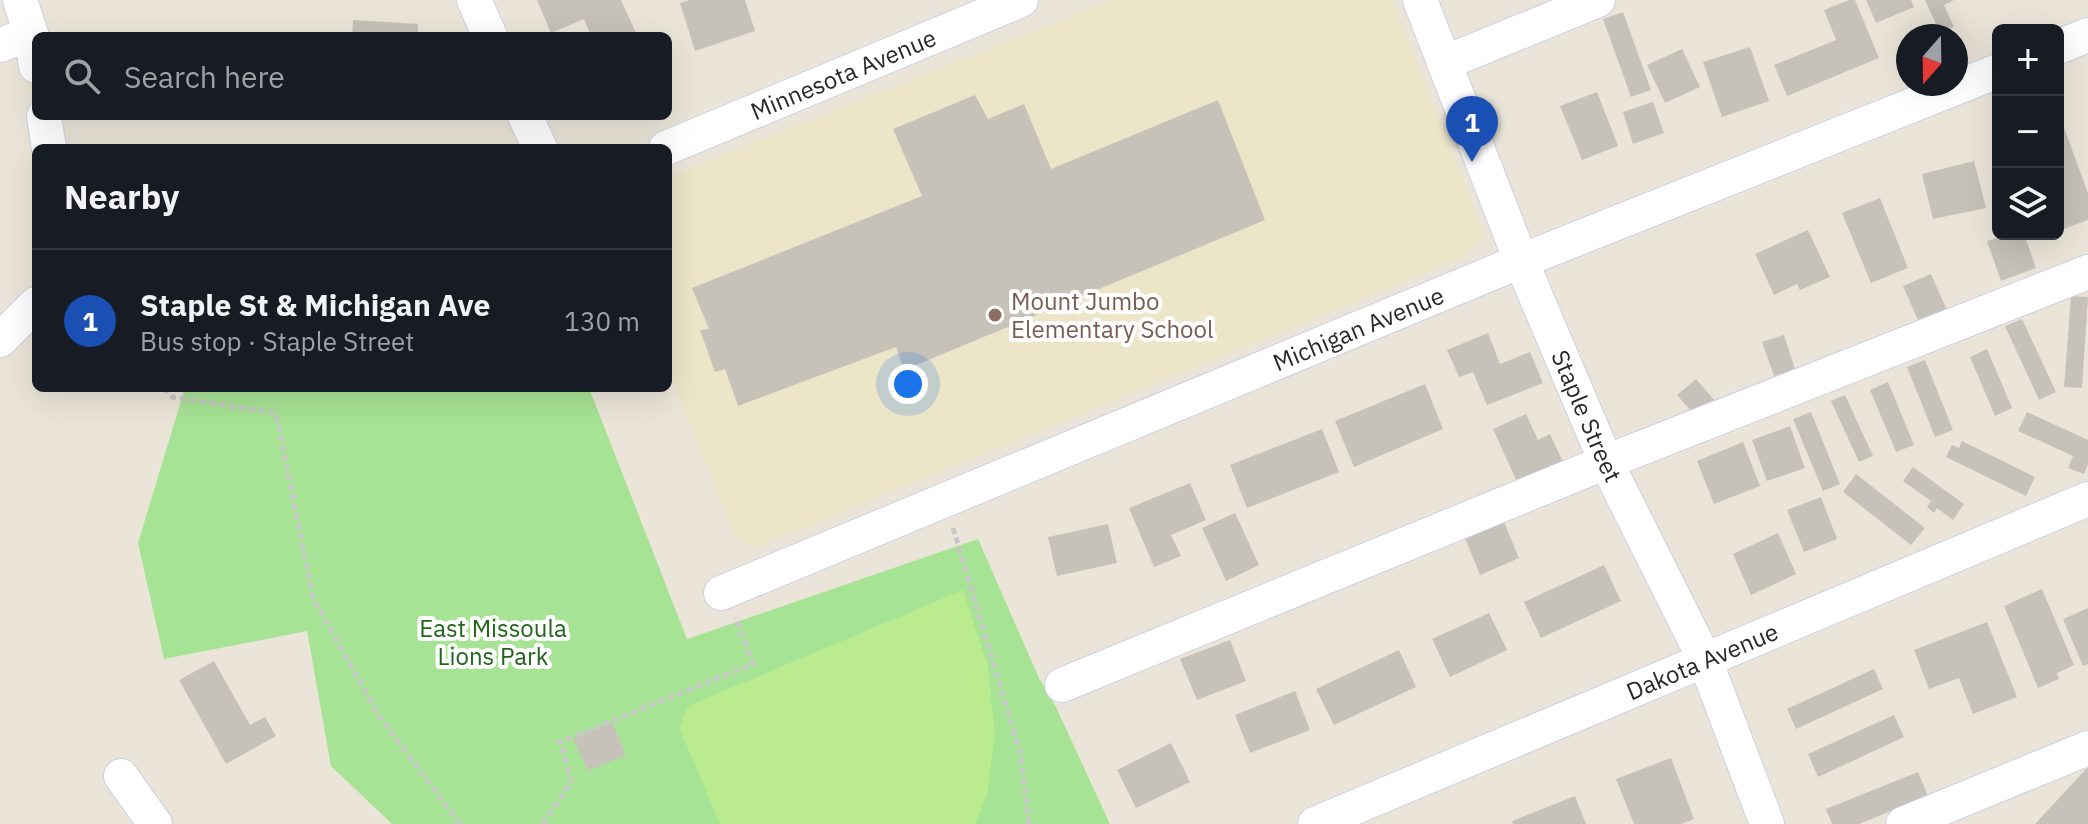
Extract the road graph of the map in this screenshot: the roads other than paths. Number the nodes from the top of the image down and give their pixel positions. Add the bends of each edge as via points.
1 (20, 0) edge
2 (474, 0) edge
3 (1021, 0) edge
4 (1420, 0) edge
5 (1598, 0) edge
6 (488, 32) edge
7 (2088, 35) edge
8 (2064, 45) edge
9 (22, 48) edge
10 (1444, 63) junction
11 (1992, 73) edge
12 (45, 120) edge
13 (527, 120) edge
14 (48, 144) edge
15 (538, 144) edge
16 (672, 145) edge
17 (1521, 261) junction
18 (2088, 272) edge
19 (32, 308) edge
20 (0, 340) edge
21 (1606, 462) junction
22 (2088, 499) edge
23 (724, 592) road end
24 (1705, 660) junction
25 (1062, 685) dead end
26 (2088, 748) edge
27 (121, 776) dead end
28 (155, 824) edge
29 (1315, 824) edge
30 (1767, 824) edge
31 (1903, 824) edge

1 - 9 street
2 - 6 street
3 - 16 street, Minnesota Avenue
4 - 10 street, Staple Street
5 - 10 street
7 - 8 street
10 - 17 street, Staple Street
11 - 17 street, Michigan Avenue
12 - 14 street
13 - 15 street
17 - 21 street, Staple Street
17 - 23 street, Michigan Avenue
18 - 21 street
19 - 20 street
21 - 24 street, Staple Street
21 - 25 street
22 - 24 street, Dakota Avenue
24 - 29 street, Dakota Avenue
24 - 30 street, Staple Street
26 - 31 street
27 - 28 street

